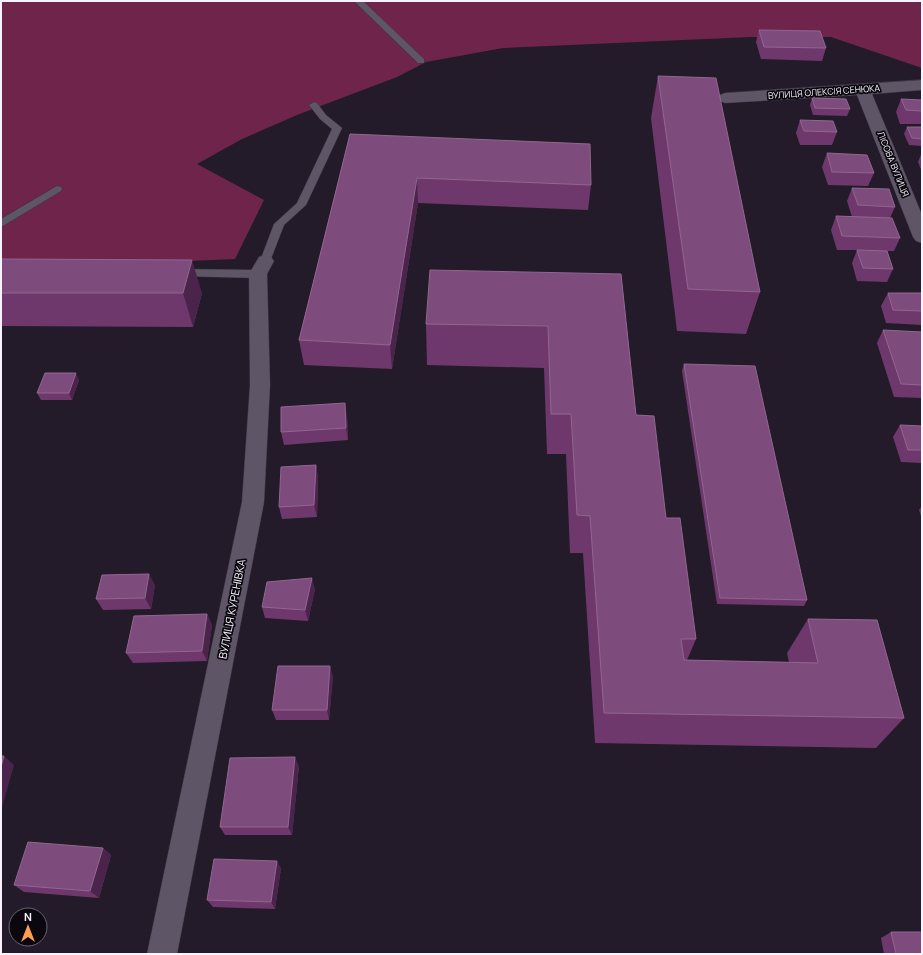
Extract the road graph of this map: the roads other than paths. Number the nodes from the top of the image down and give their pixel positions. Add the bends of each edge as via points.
1 (358, 1) edge
2 (421, 61) dead end
3 (922, 85) edge
4 (863, 90) junction
5 (725, 98) dead end
6 (314, 105) dead end
7 (57, 189) dead end
8 (1, 224) edge
9 (922, 237) edge
10 (262, 267) junction
11 (171, 273) edge
12 (162, 954) edge

1 - 2 lane
3 - 4 street, ВУЛИЦЯ ОЛЕКСІЯ СЕНЮКА
4 - 5 street, ВУЛИЦЯ ОЛЕКСІЯ СЕНЮКА
4 - 9 street, ЛІСОВА ВУЛИЦЯ
6 - 10 lane via 323,117 337,128 301,205 279,224
7 - 8 lane
10 - 11 lane
10 - 12 street, ВУЛИЦЯ КУРЕНІВКА via 260,385 253,502

